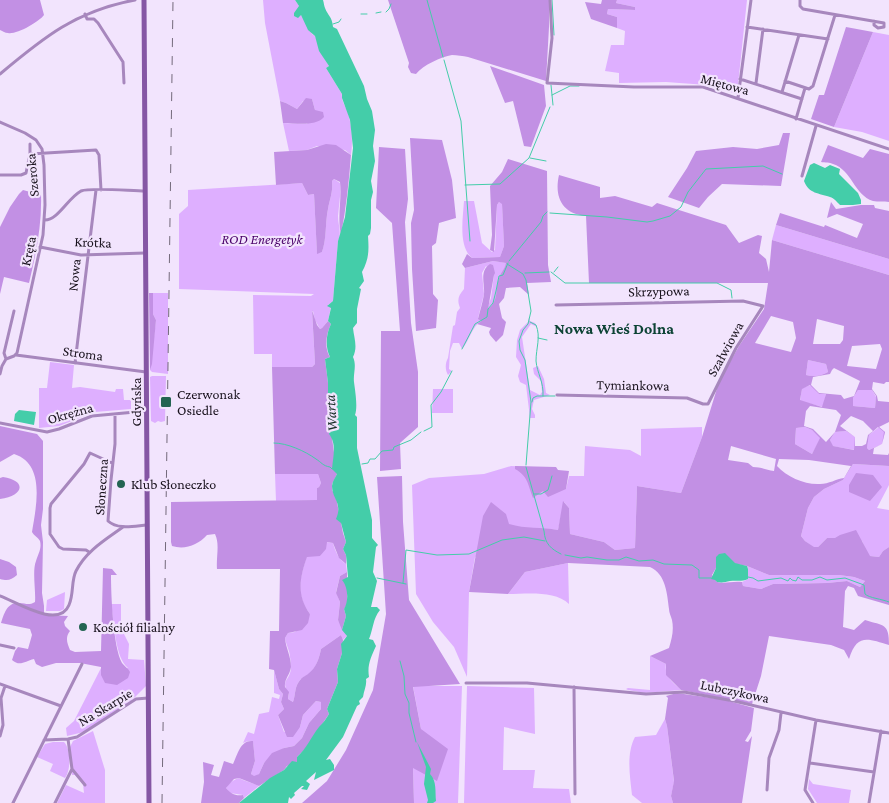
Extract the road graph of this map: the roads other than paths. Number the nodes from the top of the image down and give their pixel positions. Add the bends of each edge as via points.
1 (135, 0) edge
2 (144, 0) edge
3 (550, 0) edge
4 (751, 0) edge
5 (800, 0) edge
6 (85, 14) junction
7 (835, 15) junction
8 (874, 21) dead end
9 (747, 27) junction
10 (763, 29) junction
11 (799, 35) junction
12 (828, 39) junction
13 (0, 74) edge
14 (740, 79) junction
15 (785, 81) junction
16 (756, 83) junction
17 (124, 84) dead end
18 (806, 88) junction
19 (782, 92) junction
20 (738, 98) junction
21 (802, 99) junction
22 (796, 119) junction
23 (0, 122) edge
24 (816, 126) junction
25 (30, 144) dead end
26 (889, 149) edge
27 (43, 153) junction
28 (30, 154) junction
29 (0, 175) edge
30 (802, 176) dead end
31 (96, 190) junction
32 (102, 190) junction
33 (145, 191) junction
34 (44, 220) junction
35 (40, 247) junction
36 (146, 253) junction
37 (88, 255) junction
38 (556, 305) dead end
39 (762, 306) joint
40 (14, 311) dead end
41 (2, 353) edge
42 (16, 355) junction
43 (6, 359) junction
44 (75, 363) junction
45 (1, 365) edge
46 (147, 372) junction
47 (0, 374) edge
48 (557, 395) dead end
49 (708, 404) joint
50 (147, 411) junction
51 (115, 414) junction
52 (0, 423) edge
53 (112, 462) junction
54 (148, 525) junction
55 (123, 526) junction
56 (89, 552) junction
57 (0, 596) edge
58 (0, 645) edge
59 (14, 648) dead end
60 (82, 664) dead end
61 (466, 683) dead end
62 (0, 684) edge
63 (5, 686) junction
64 (574, 687) junction
65 (0, 698) edge
66 (149, 698) junction
67 (61, 706) junction
68 (781, 713) junction
69 (816, 720) junction
70 (881, 731) junction
71 (889, 733) edge
72 (0, 736) edge
73 (68, 739) junction
74 (44, 740) junction
75 (810, 762) junction
76 (72, 769) junction
77 (874, 772) junction
78 (85, 785) dead end
79 (766, 790) dead end
80 (575, 794) dead end
81 (13, 803) edge
82 (55, 803) edge
83 (149, 803) edge
84 (813, 803) edge
85 (869, 803) edge

1 - 6 street
2 - 33 main road, Gdyńska
3 - 20 street, Miętowa via 552,38 547,83 700,87
4 - 9 street
5 - 7 street via 803,9
6 - 13 street via 47,35
6 - 17 street via 98,23 121,58
7 - 8 street
7 - 12 street
9 - 10 street
9 - 14 street
10 - 11 street
10 - 16 street
11 - 12 street
11 - 15 street
12 - 18 street via 814,85
14 - 16 street
14 - 20 street
15 - 18 street
15 - 19 street
16 - 19 street
18 - 21 street
19 - 21 street
20 - 22 street, Miętowa
21 - 22 street
22 - 24 street, Miętowa
23 - 27 street, Szeroka via 30,136
24 - 26 street, Miętowa
24 - 30 street
25 - 28 street
27 - 28 street
27 - 32 street via 96,150
27 - 34 street, Szeroka
28 - 29 street via 24,174
31 - 32 street, Kręta
31 - 34 street, Kręta via 80,192 52,219
31 - 37 street, Nowa
32 - 33 street, Kręta
33 - 36 main road, Gdyńska
34 - 35 street, Kręta
35 - 37 street, Krótka
35 - 42 street, Kręta
36 - 37 street, Krótka
36 - 46 main road, Gdyńska
37 - 44 street, Nowa
38 - 39 street, Skrzypowa via 743,300
39 - 49 street, Szałwiowa via 736,348
40 - 41 street
41 - 43 street
42 - 43 street
42 - 44 street, Stroma
43 - 45 street
44 - 46 street, Stroma
45 - 47 street
46 - 50 main road, Gdyńska
48 - 49 street, Tymiankowa via 687,398
50 - 51 street, Okrężna
50 - 54 main road, Gdyńska
51 - 52 street, Okrężna via 87,417 46,432
51 - 53 street, Słoneczna
53 - 55 street, Słoneczna via 108,518 110,523
53 - 56 street via 90,452 51,504 50,534 59,547
54 - 55 street, Słoneczna
54 - 66 main road, Gdyńska
55 - 56 street
56 - 57 street via 76,571 69,606 64,612 34,612
58 - 59 street
60 - 67 street
61 - 64 street, Lubczykowa
62 - 63 street
63 - 65 street
63 - 67 street
64 - 68 street, Lubczykowa via 646,694 684,692
64 - 80 street
65 - 72 street via 3,725
66 - 73 street, Na Skarpie via 136,699 85,733
66 - 83 main road, Gdyńska
67 - 74 street
68 - 69 street, Lubczykowa
68 - 79 street via 769,758
69 - 70 street, Lubczykowa
69 - 75 street
70 - 71 street, Lubczykowa
70 - 77 street
73 - 74 street, Na Skarpie
73 - 76 street
74 - 81 street
75 - 77 street
75 - 84 street via 805,790
76 - 78 street
76 - 82 street
77 - 85 street

